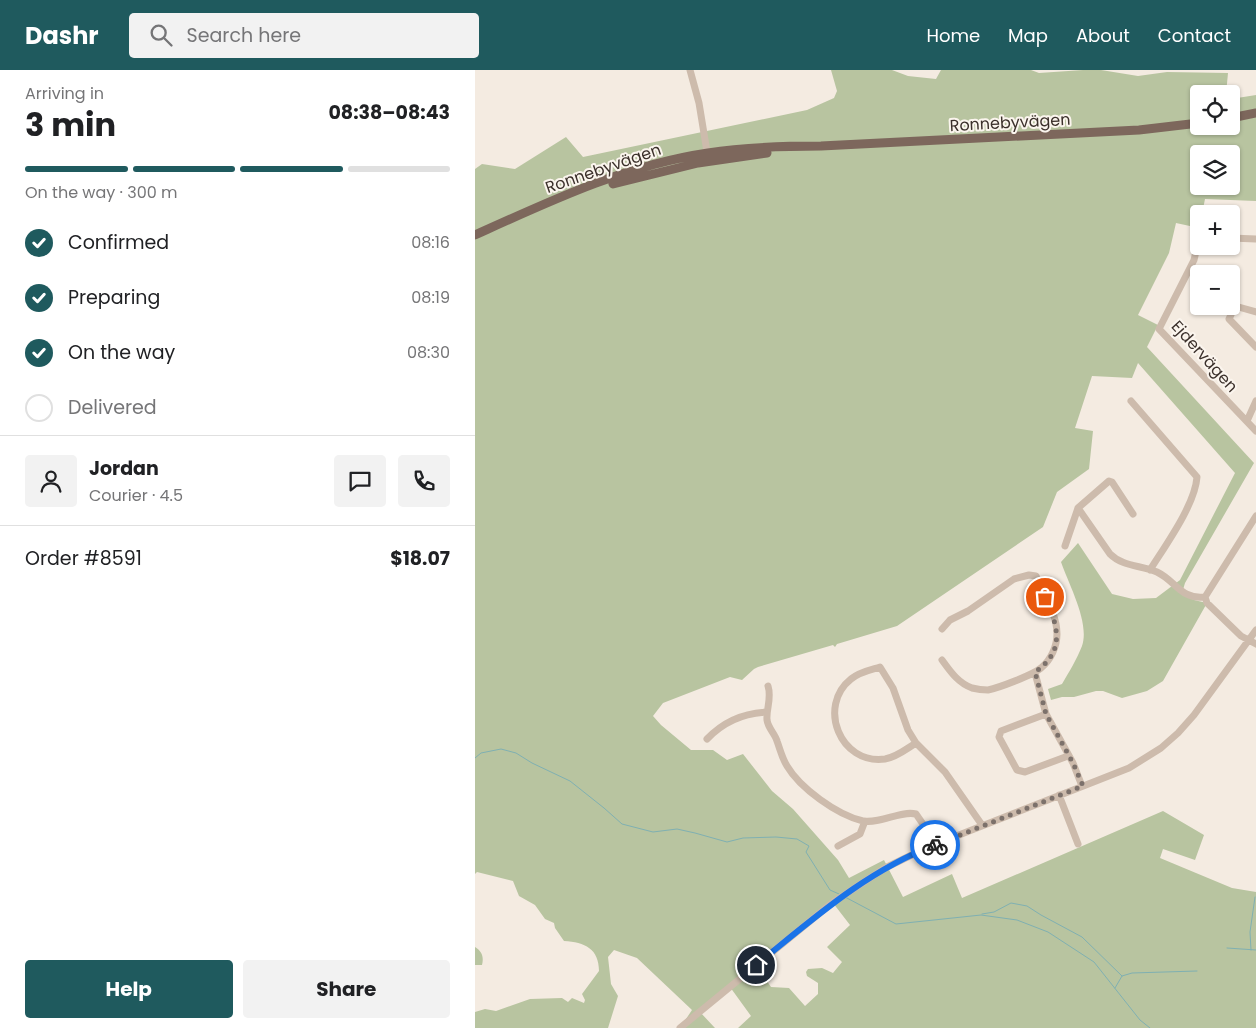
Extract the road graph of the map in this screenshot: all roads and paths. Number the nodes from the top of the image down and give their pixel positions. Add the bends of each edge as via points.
1 (690, 70) edge
2 (1256, 113) edge
3 (1240, 116) edge
4 (1190, 124) edge
5 (708, 157) junction
6 (475, 235) edge
7 (1240, 238) edge
8 (1256, 239) edge
9 (1195, 255) edge
10 (1256, 312) edge
11 (1256, 347) edge
12 (1131, 401) dead end
13 (1256, 401) edge
14 (1247, 421) junction
15 (1256, 431) edge
16 (1078, 508) junction
17 (1133, 514) dead end
18 (1256, 516) edge
19 (1065, 546) dead end
20 (1150, 570) junction
21 (1205, 597) junction
22 (942, 629) dead end
23 (1256, 630) edge
24 (1248, 641) junction
25 (1256, 644) edge
26 (942, 660) dead end
27 (1035, 672) junction
28 (768, 686) dead end
29 (767, 712) junction
30 (1046, 714) junction
31 (707, 739) dead end
32 (916, 743) junction
33 (1068, 756) junction
34 (1083, 786) junction
35 (1059, 795) junction
36 (865, 821) junction
37 (982, 825) junction
38 (1078, 844) dead end
39 (838, 846) dead end
40 (934, 846) junction
41 (680, 1028) edge

1 - 5 street
2 - 3 main road
4 - 5 main road, Ronnebyvägen via 1139,130 769,147
5 - 6 main road, Ronnebyvägen via 543,205
7 - 8 street
9 - 14 street, Ejdervägen via 1159,329
10 - 11 street via 1235,306 1229,319
12 - 20 street via 1197,477 1185,512
13 - 14 street
14 - 15 street, Ejdervägen
16 - 17 street via 1109,481
16 - 19 street
16 - 20 street via 1115,559
18 - 21 street
20 - 21 street via 1188,596
21 - 24 street via 1207,603
22 - 27 street via 950,620 1014,579 1036,576 1056,622 1057,636 1048,660
23 - 24 street
24 - 25 street
24 - 34 street via 1174,737 1134,764
26 - 27 street via 962,683 988,690
27 - 30 street
28 - 29 street
29 - 31 street via 755,712 724,724
29 - 36 street via 767,721 782,755 799,782 841,812
30 - 33 street
30 - 33 street via 1001,731 999,737 1017,770 1025,772
32 - 32 street via 893,688 879,667 852,678 844,686 836,702 834,719 837,732 851,750 870,758 886,758
32 - 37 street via 945,772
33 - 34 street
34 - 35 street
35 - 37 street
35 - 38 street
36 - 39 street via 860,834
36 - 40 street via 913,813
37 - 40 street
40 - 41 street via 885,868 848,892

